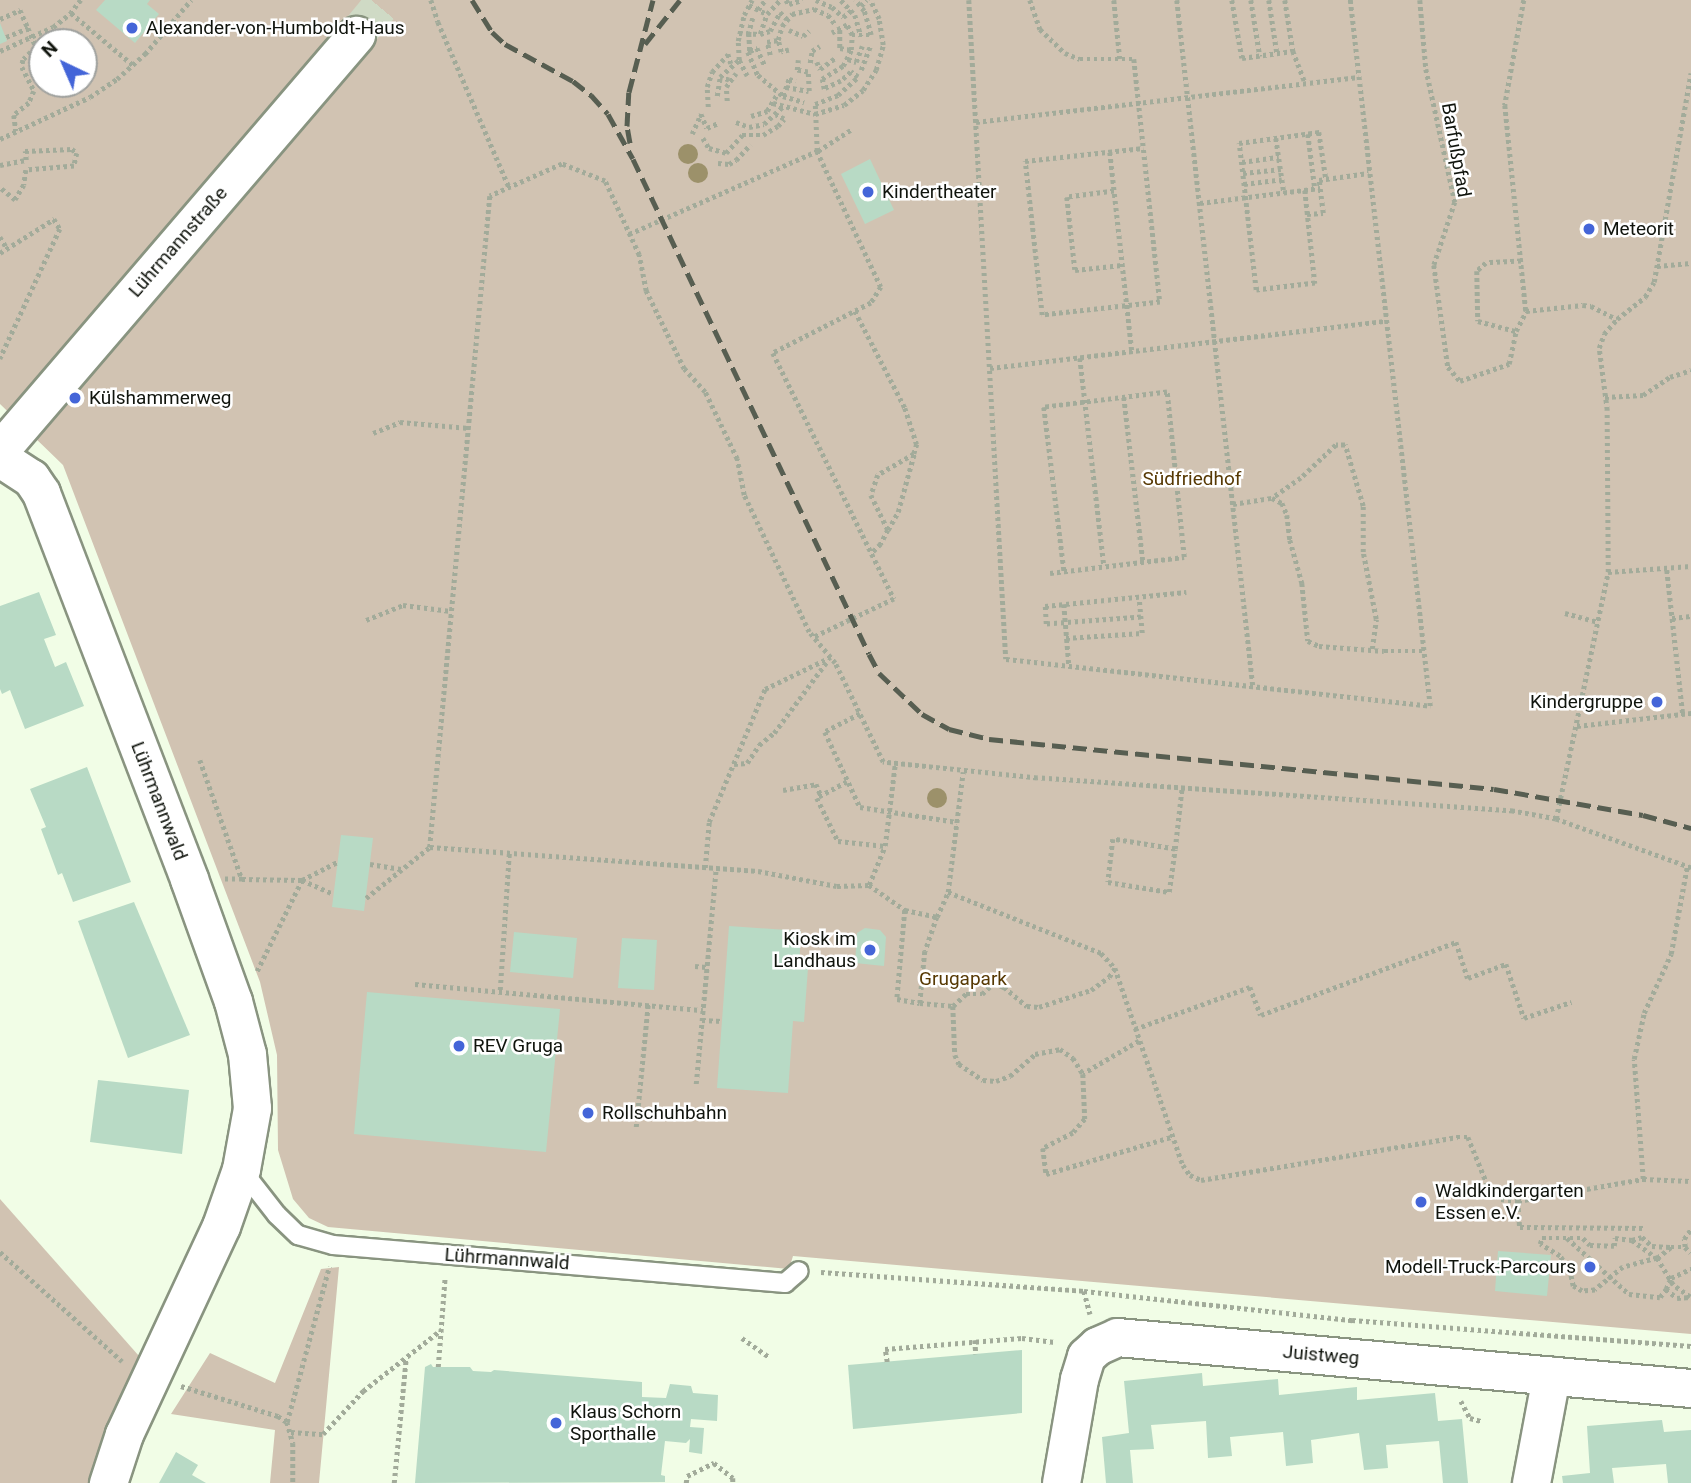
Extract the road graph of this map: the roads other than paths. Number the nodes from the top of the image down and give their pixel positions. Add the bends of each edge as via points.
1 (356, 35) tunnel mouth
2 (0, 450) edge
3 (0, 458) edge
4 (241, 1169) junction
5 (799, 1271) road end
6 (1551, 1376) junction
7 (1691, 1388) edge
8 (108, 1483) edge
9 (1061, 1483) edge
10 (1531, 1483) edge

1 - 2 street, Lührmannstraße
3 - 4 street, Lührmannwald via 31,478 41,493 233,1001 247,1054 252,1108
4 - 5 lane, Lührmannwald via 298,1235 334,1245 785,1283
4 - 8 street, Lührmannwald via 221,1226 124,1434
6 - 7 street, Juistweg
6 - 9 street, Juistweg via 1117,1337 1086,1356
6 - 10 street

